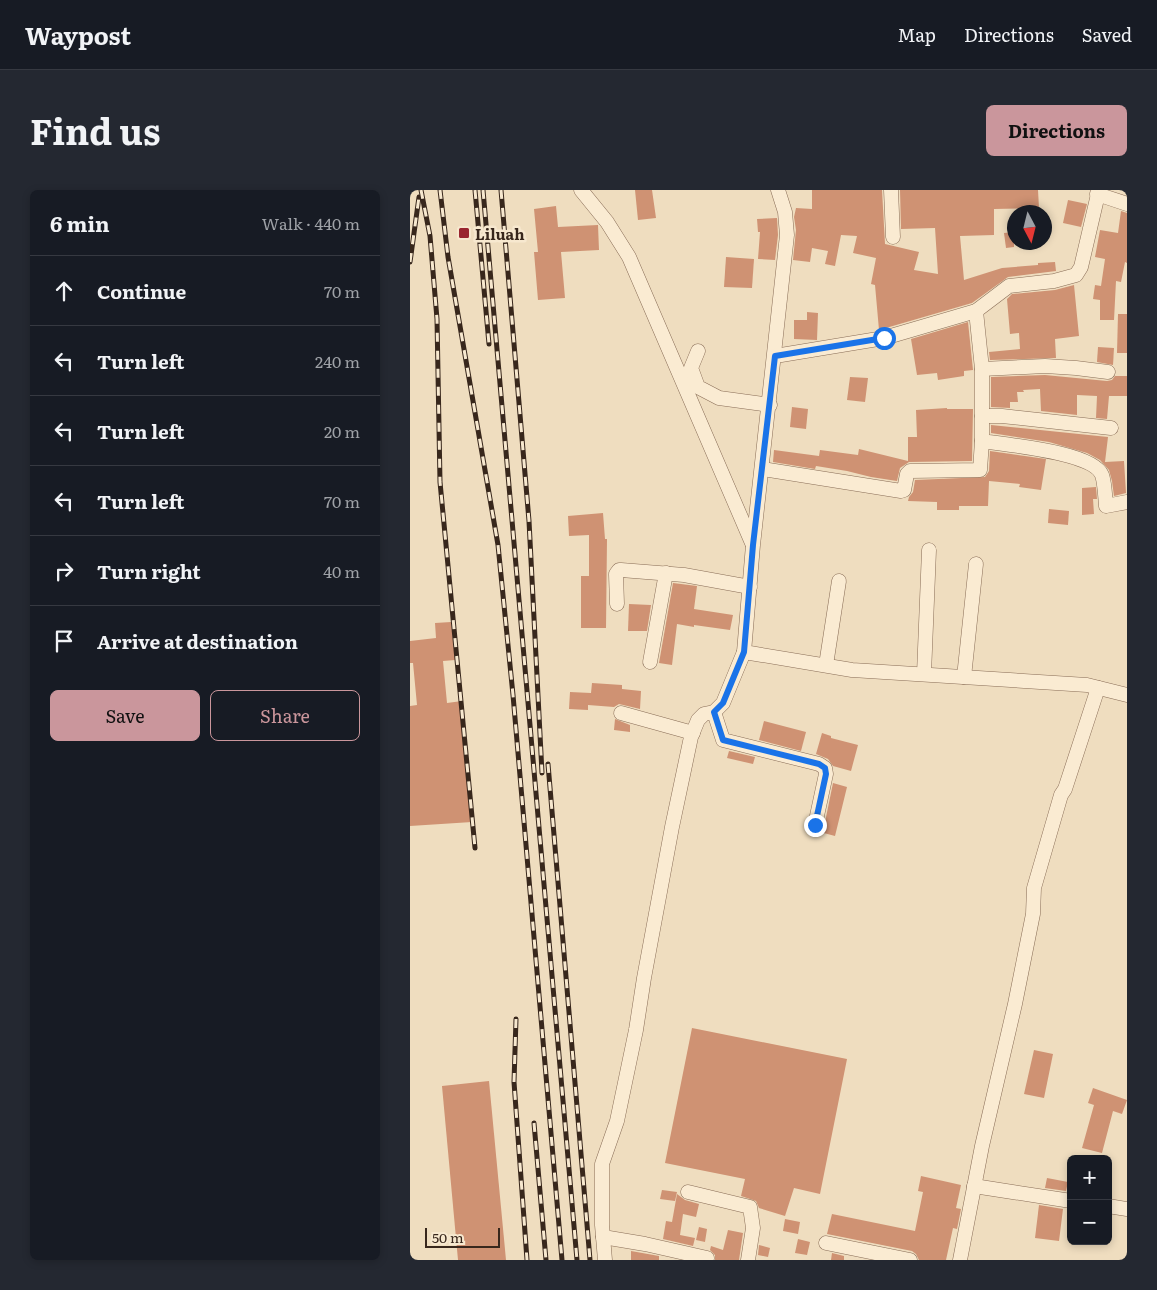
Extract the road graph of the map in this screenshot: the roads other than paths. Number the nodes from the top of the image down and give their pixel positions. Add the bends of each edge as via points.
1 (581, 190) edge
2 (778, 190) edge
3 (891, 190) edge
4 (1098, 192) edge
5 (1127, 204) edge
6 (892, 237) dead end
7 (976, 311) junction
8 (698, 351) dead end
9 (775, 356) junction
10 (982, 369) junction
11 (1108, 372) dead end
12 (770, 405) junction
13 (982, 416) junction
14 (1111, 428) dead end
15 (982, 441) junction
16 (762, 469) junction
17 (1127, 502) edge
18 (753, 545) junction
19 (929, 550) dead end
20 (976, 564) dead end
21 (666, 573) junction
22 (839, 581) dead end
23 (750, 587) junction
24 (617, 604) dead end
25 (744, 652) junction
26 (650, 662) dead end
27 (826, 666) junction
28 (924, 674) junction
29 (964, 677) junction
30 (1098, 688) junction
31 (1127, 695) edge
32 (714, 712) junction
33 (621, 713) dead end
34 (693, 733) junction
35 (815, 825) dead end
36 (974, 1186) junction
37 (688, 1192) dead end
38 (1067, 1200) edge
39 (1112, 1207) edge
40 (1127, 1209) edge
41 (603, 1238) junction
42 (826, 1243) dead end
43 (708, 1258) dead end
44 (605, 1260) edge
45 (748, 1260) edge
46 (910, 1260) edge
47 (960, 1260) edge

1 - 18 street via 629,257
2 - 9 street via 785,212 787,235
3 - 6 street
4 - 5 street
4 - 7 street via 1081,267 1076,275 1009,286
7 - 9 street via 884,338
7 - 10 street
8 - 12 street via 691,368 698,386 719,398
9 - 12 street
10 - 11 street via 1044,366
10 - 13 street
12 - 16 street
13 - 14 street
13 - 15 street
15 - 16 street via 980,470 910,471 901,491
15 - 17 street via 1072,455 1096,466 1102,475 1106,506
16 - 18 street
18 - 23 street
19 - 28 street
20 - 29 street
21 - 23 street
21 - 24 street via 618,570
21 - 26 street
22 - 27 street
23 - 25 street
25 - 27 street
25 - 32 street via 723,703
27 - 28 street
28 - 29 street
29 - 30 street
30 - 31 street
30 - 36 street via 1061,795 1034,888 1033,914 1015,1004
32 - 34 street via 704,714 698,720
32 - 35 street via 723,740 825,768
33 - 34 street
34 - 41 street via 672,827 617,1121 602,1164
36 - 38 street
36 - 47 street
37 - 45 street via 750,1207 753,1228
39 - 40 street
41 - 43 street
41 - 44 street
42 - 46 street

